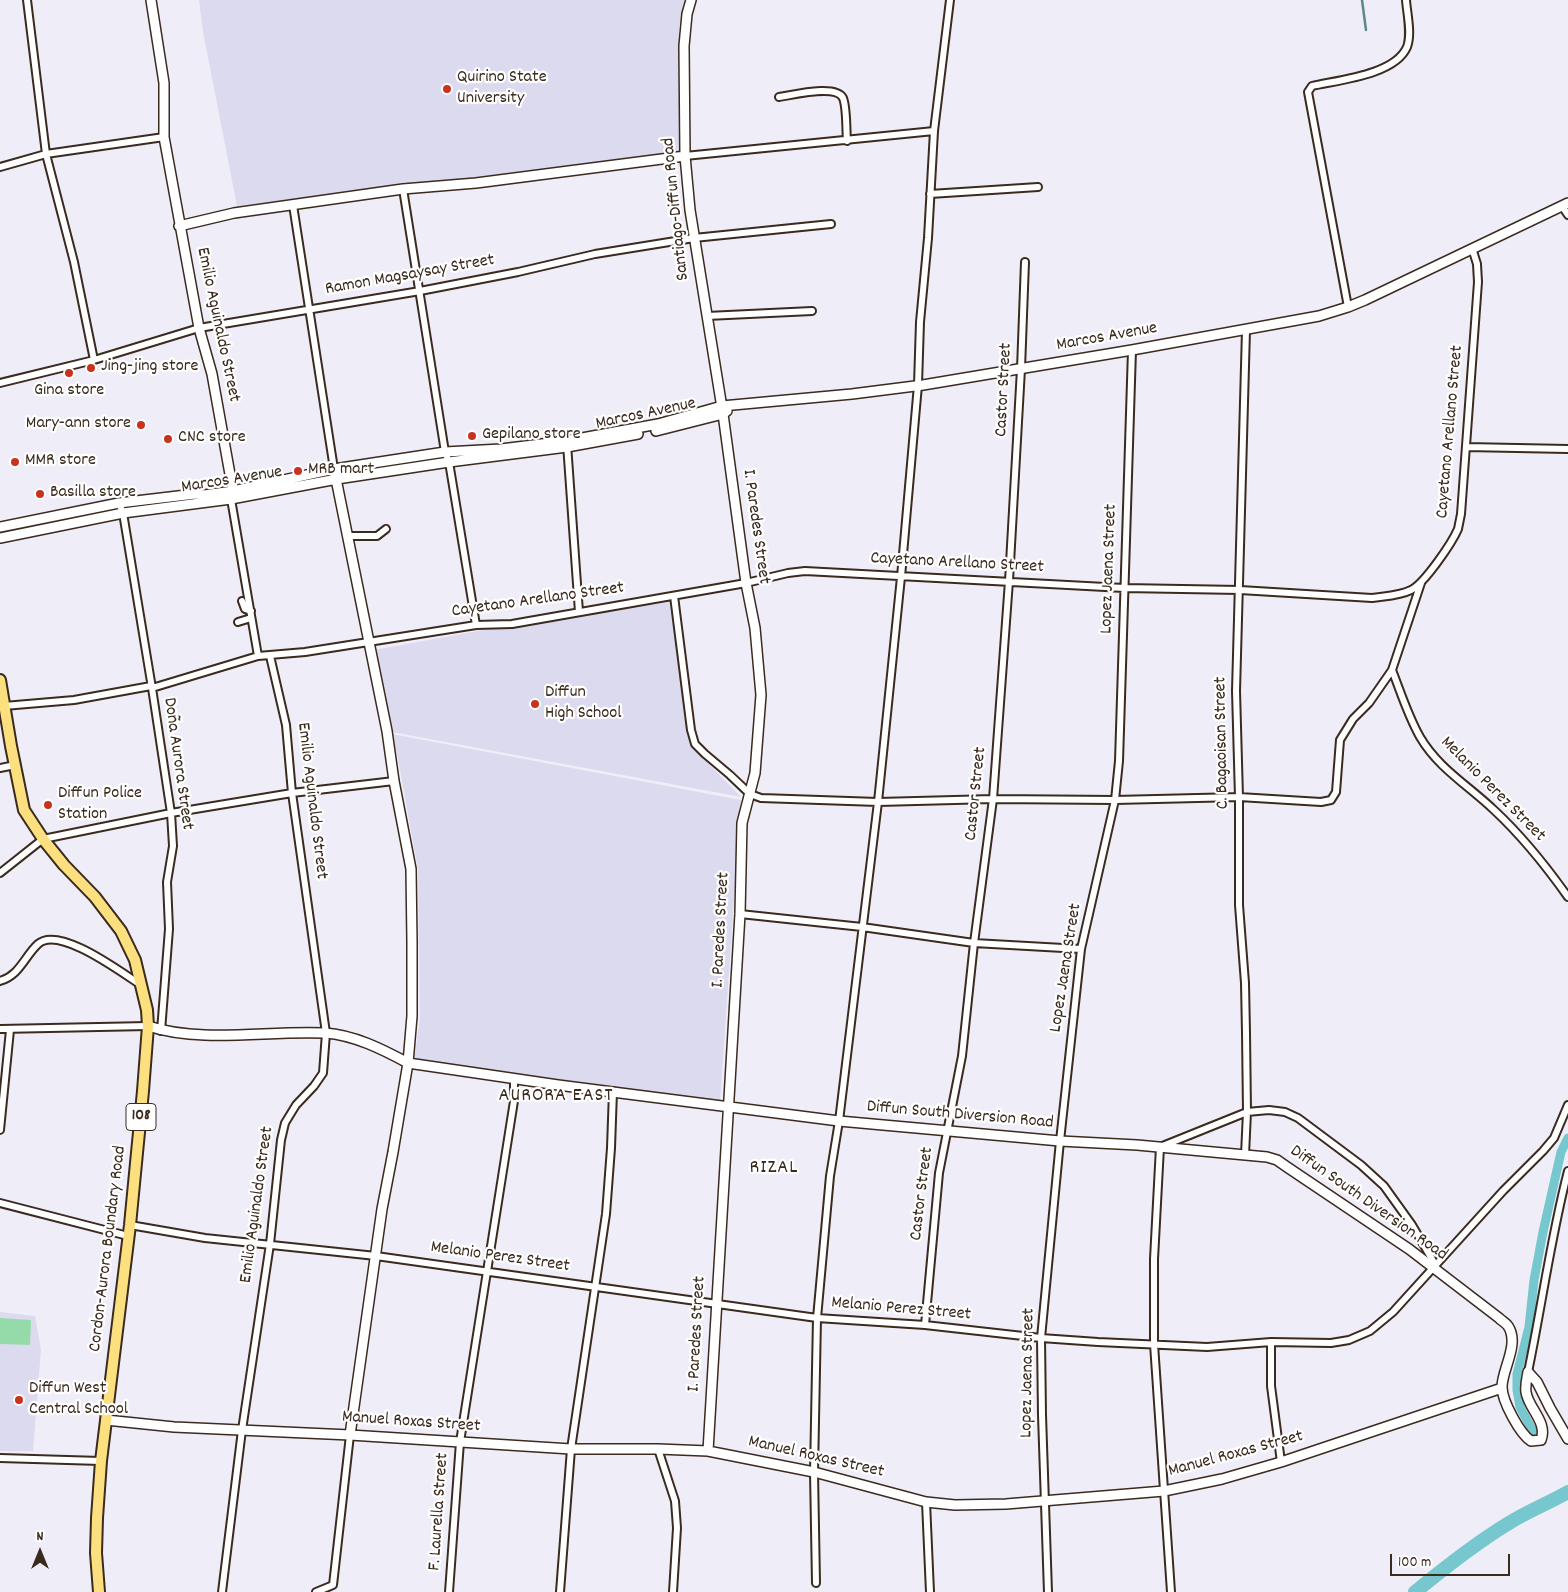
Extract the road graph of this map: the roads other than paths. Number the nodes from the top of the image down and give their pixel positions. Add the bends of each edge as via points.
1 (27, 0) edge
2 (151, 0) edge
3 (691, 0) edge
4 (950, 0) edge
5 (1406, 0) edge
6 (779, 96) dead end
7 (934, 132) junction
8 (164, 137) junction
9 (847, 141) junction
10 (46, 154) junction
11 (685, 156) junction
12 (0, 168) edge
13 (1038, 187) dead end
14 (403, 189) junction
15 (930, 194) junction
16 (1565, 204) edge
17 (293, 205) junction
18 (1568, 215) edge
19 (831, 224) dead end
20 (180, 226) junction
21 (694, 238) junction
22 (1472, 248) junction
23 (1025, 262) dead end
24 (420, 291) junction
25 (1348, 307) junction
26 (308, 309) junction
27 (812, 311) dead end
28 (707, 316) junction
29 (199, 328) junction
30 (1246, 330) junction
31 (1132, 350) junction
32 (94, 360) junction
33 (1021, 369) junction
34 (0, 383) edge
35 (918, 386) junction
36 (723, 410) junction
37 (567, 444) junction
38 (1466, 446) junction
39 (1568, 449) edge
40 (445, 452) junction
41 (449, 462) junction
42 (334, 468) junction
43 (336, 479) junction
44 (232, 495) junction
45 (119, 504) junction
46 (123, 513) junction
47 (0, 527) edge
48 (386, 528) dead end
49 (348, 536) junction
50 (0, 538) edge
51 (901, 577) junction
52 (1009, 581) junction
53 (1421, 583) junction
54 (746, 584) junction
55 (1124, 588) junction
56 (1240, 590) junction
57 (674, 596) junction
58 (242, 601) dead end
59 (579, 612) junction
60 (251, 614) junction
61 (238, 622) dead end
62 (476, 625) junction
63 (370, 642) junction
64 (258, 656) junction
65 (270, 656) junction
66 (1392, 670) junction
67 (0, 680) edge
68 (151, 687) junction
69 (4, 706) junction
70 (15, 765) junction
71 (0, 768) edge
72 (394, 780) junction
73 (292, 793) junction
74 (750, 794) junction
75 (1239, 797) junction
76 (993, 800) junction
77 (1115, 800) junction
78 (878, 802) junction
79 (171, 813) junction
80 (43, 840) junction
81 (0, 873) edge
82 (1568, 897) edge
83 (740, 914) junction
84 (862, 927) junction
85 (974, 943) junction
86 (1081, 949) junction
87 (0, 981) edge
88 (142, 986) junction
89 (148, 1026) junction
90 (0, 1029) edge
91 (10, 1030) junction
92 (162, 1030) junction
93 (326, 1033) junction
94 (408, 1063) junction
95 (514, 1078) junction
96 (612, 1091) junction
97 (1568, 1105) edge
98 (728, 1107) junction
99 (1247, 1112) junction
100 (839, 1121) junction
101 (0, 1130) edge
102 (947, 1131) junction
103 (1060, 1141) junction
104 (1160, 1147) junction
105 (1245, 1155) junction
106 (1568, 1171) edge
107 (0, 1203) edge
108 (130, 1224) junction
109 (128, 1236) junction
110 (270, 1244) junction
111 (376, 1256) junction
112 (1434, 1268) junction
113 (486, 1270) junction
114 (596, 1286) junction
115 (716, 1304) junction
116 (817, 1318) junction
117 (925, 1325) junction
118 (1041, 1338) junction
119 (1271, 1342) junction
120 (1154, 1344) junction
121 (1528, 1372) junction
122 (1502, 1388) junction
123 (106, 1420) junction
124 (242, 1430) junction
125 (350, 1435) junction
126 (1568, 1439) edge
127 (460, 1442) junction
128 (571, 1449) junction
129 (658, 1449) junction
130 (708, 1451) junction
131 (0, 1458) edge
132 (102, 1462) junction
133 (1281, 1462) junction
134 (814, 1472) junction
135 (1164, 1491) junction
136 (1046, 1500) junction
137 (926, 1502) junction
138 (816, 1583) dead end
139 (99, 1592) edge
140 (222, 1592) edge
141 (316, 1592) edge
142 (449, 1592) edge
143 (560, 1592) edge
144 (674, 1592) edge
145 (930, 1592) edge
146 (1048, 1592) edge
147 (1171, 1592) edge

1 - 10 street
2 - 8 street, Emilio Aguinaldo Street via 164,83
3 - 11 street, Santiago-Diffun Road via 684,46
4 - 7 street
5 - 25 street via 1408,45 1403,54 1376,72 1312,86 1308,92
6 - 9 street via 820,91 839,94 844,104
7 - 9 street
7 - 15 street
8 - 10 street
8 - 20 street, Emilio Aguinaldo Street
9 - 11 street
10 - 12 street
10 - 32 street via 74,262
11 - 14 street via 476,183
11 - 21 street, Santiago-Diffun Road
13 - 15 street
14 - 17 street
14 - 24 street
15 - 35 street
16 - 18 street
16 - 22 street, Marcos Avenue
17 - 20 street
17 - 26 street
19 - 21 street, Ramon Magsaysay Street
20 - 29 street, Emilio Aguinaldo Street
21 - 24 street, Ramon Magsaysay Street via 595,254
21 - 28 street, Santiago-Diffun Road
22 - 25 street, Marcos Avenue
22 - 38 street, Cayetano Arellano Street via 1478,282
23 - 33 street, Castor Street
24 - 26 street, Ramon Magsaysay Street
24 - 40 street
25 - 30 street, Marcos Avenue
26 - 29 street, Ramon Magsaysay Street
26 - 42 street
27 - 28 street
28 - 36 street, Santiago-Diffun Road
29 - 32 street, Ramon Magsaysay Street
29 - 44 street, Emilio Aguinaldo Street via 212,374
30 - 31 street, Marcos Avenue
30 - 56 street, C. Bagaoisan Street
31 - 33 street, Marcos Avenue
31 - 55 street, Lopez Jaena Street
32 - 34 street, Ramon Magsaysay Street
33 - 35 street, Marcos Avenue
33 - 52 street, Castor Street
35 - 36 street, Marcos Avenue via 733,406
35 - 51 street
36 - 37 street, Marcos Avenue
36 - 54 street, I. Paredes Street
37 - 40 street, Marcos Avenue
37 - 41 street, Marcos Avenue
37 - 59 street
38 - 39 street
38 - 53 street, Cayetano Arellano Street via 1458,529
40 - 41 street
40 - 42 street, Marcos Avenue
41 - 43 street, Marcos Avenue
41 - 62 street
42 - 43 street
42 - 44 street, Marcos Avenue
43 - 44 street, Marcos Avenue
43 - 49 street
44 - 45 street, Marcos Avenue via 196,494
44 - 46 street, Marcos Avenue
44 - 60 street, Emilio Aguinaldo Street
45 - 46 street, Doña Aurora Street
45 - 47 street, Marcos Avenue
46 - 50 street, Marcos Avenue
46 - 68 street, Doña Aurora Street
48 - 49 street via 377,536
49 - 63 street
51 - 52 street, Cayetano Arellano Street
51 - 54 street, Cayetano Arellano Street via 805,571
51 - 78 street
52 - 55 street, Cayetano Arellano Street
52 - 76 street, Castor Street
53 - 56 street, Cayetano Arellano Street via 1411,590 1372,598
53 - 66 street
54 - 57 street, Cayetano Arellano Street
54 - 74 street, I. Paredes Street via 755,628 761,695 755,773
55 - 56 street, Cayetano Arellano Street
55 - 77 street, Lopez Jaena Street
56 - 75 street, C. Bagaoisan Street via 1236,691
57 - 59 street, Cayetano Arellano Street
57 - 74 street via 694,744
58 - 60 street
59 - 62 street, Cayetano Arellano Street via 512,624
60 - 61 street
60 - 64 street, Emilio Aguinaldo Street
62 - 63 street, Cayetano Arellano Street
63 - 65 street, Cayetano Arellano Street
63 - 72 street
64 - 65 street, Cayetano Arellano Street
64 - 68 street, Cayetano Arellano Street
65 - 73 street, Emilio Aguinaldo Street via 286,725
66 - 75 street via 1340,740 1336,792 1331,800
66 - 82 street, Melanio Perez Street via 1413,723 1440,763 1494,810 1541,860
67 - 69 main road, Cordon-Aurora Boundary Road / 108
68 - 69 street, Cayetano Arellano Street via 74,700
68 - 79 street, Doña Aurora Street
69 - 70 main road, Cordon-Aurora Boundary Road / 108
70 - 71 street
70 - 80 main road, Cordon-Aurora Boundary Road / 108 via 24,810
72 - 73 street
72 - 94 street via 411,869 412,1016
73 - 79 street
73 - 93 street, Emilio Aguinaldo Street
74 - 78 street via 761,798
74 - 83 street, I. Paredes Street via 742,823
75 - 77 street
75 - 99 street, C. Bagaoisan Street via 1239,905 1245,983
76 - 77 street
76 - 78 street
76 - 85 street, Castor Street
77 - 86 street, Lopez Jaena Street
78 - 84 street
79 - 80 street
79 - 92 street, Doña Aurora Street via 173,846 167,882 168,929
80 - 81 street
80 - 88 main road, Cordon-Aurora Boundary Road / 108 via 95,897 121,932 135,960
83 - 84 street
83 - 98 street, I. Paredes Street
84 - 85 street
84 - 100 street
85 - 86 street
85 - 102 street, Castor Street via 962,1056
86 - 103 street, Lopez Jaena Street
87 - 88 street via 8,979 20,968 38,943 53,939 80,947
88 - 89 main road, Cordon-Aurora Boundary Road / 108
89 - 91 street
89 - 92 street
89 - 108 main road, Cordon-Aurora Boundary Road / 108
90 - 91 street
91 - 101 street
92 - 93 street via 222,1035
93 - 94 street via 382,1048
93 - 110 street, Emilio Aguinaldo Street via 323,1073 285,1123
94 - 95 street, Diffun South Diversion Road
94 - 111 street
95 - 96 street, Diffun South Diversion Road
95 - 113 street, F. Laurella Street via 514,1101
96 - 98 street, Diffun South Diversion Road
96 - 114 street via 606,1214
97 - 112 street, Melanio Perez Street via 1554,1138
98 - 100 street, Diffun South Diversion Road
98 - 115 street, I. Paredes Street
99 - 104 street
99 - 105 street, C. Bagaoisan Street
99 - 112 street via 1269,1110 1298,1118 1361,1165 1384,1186 1401,1208
100 - 102 street, Diffun South Diversion Road
100 - 116 street via 830,1176
102 - 103 street, Diffun South Diversion Road
102 - 117 street, Castor Street via 939,1173
103 - 104 street, Diffun South Diversion Road
103 - 118 street, Lopez Jaena Street
104 - 105 street, Diffun South Diversion Road
104 - 120 street via 1154,1259
105 - 112 street, Diffun South Diversion Road via 1277,1160
106 - 121 street
107 - 109 street
108 - 109 main road, Cordon-Aurora Boundary Road / 108
108 - 110 street, Melanio Perez Street via 205,1238
109 - 123 main road, Cordon-Aurora Boundary Road / 108
110 - 111 street, Melanio Perez Street
110 - 124 street, Emilio Aguinaldo Street
111 - 113 street, Melanio Perez Street
111 - 125 street
112 - 119 street, Melanio Perez Street via 1393,1312 1370,1331 1331,1344
112 - 122 street, Diffun South Diversion Road via 1508,1327 1512,1336
113 - 114 street, Melanio Perez Street
113 - 127 street, F. Laurella Street
114 - 115 street, Melanio Perez Street
114 - 128 street
115 - 116 street, Melanio Perez Street
115 - 130 street, I. Paredes Street
116 - 117 street, Melanio Perez Street
116 - 134 street
117 - 118 street, Melanio Perez Street
118 - 120 street, Melanio Perez Street
118 - 136 street, Lopez Jaena Street
119 - 120 street, Melanio Perez Street via 1207,1348
119 - 133 street via 1271,1386
120 - 135 street
121 - 122 street via 1526,1392 1541,1423 1541,1440 1531,1441 1524,1436 1512,1417
121 - 126 street via 1538,1382
122 - 133 street, Manuel Roxas Street
123 - 124 street, Manuel Roxas Street
123 - 132 main road, Cordon-Aurora Boundary Road / 108
124 - 125 street, Manuel Roxas Street
124 - 140 street, Emilio Aguinaldo Street
125 - 127 street, Manuel Roxas Street
125 - 141 street via 333,1585
127 - 128 street, Manuel Roxas Street
127 - 142 street, F. Laurella Street
128 - 129 street, Manuel Roxas Street
128 - 143 street
129 - 130 street, Manuel Roxas Street
129 - 144 street via 675,1501
130 - 134 street, Manuel Roxas Street
131 - 132 street
132 - 139 main road, Cordon-Aurora Boundary Road / 108 via 96,1544
133 - 135 street, Manuel Roxas Street
134 - 137 street, Manuel Roxas Street
134 - 138 street
135 - 136 street, Manuel Roxas Street
135 - 147 street
136 - 137 street, Manuel Roxas Street via 955,1505
136 - 146 street, Lopez Jaena Street
137 - 145 street

